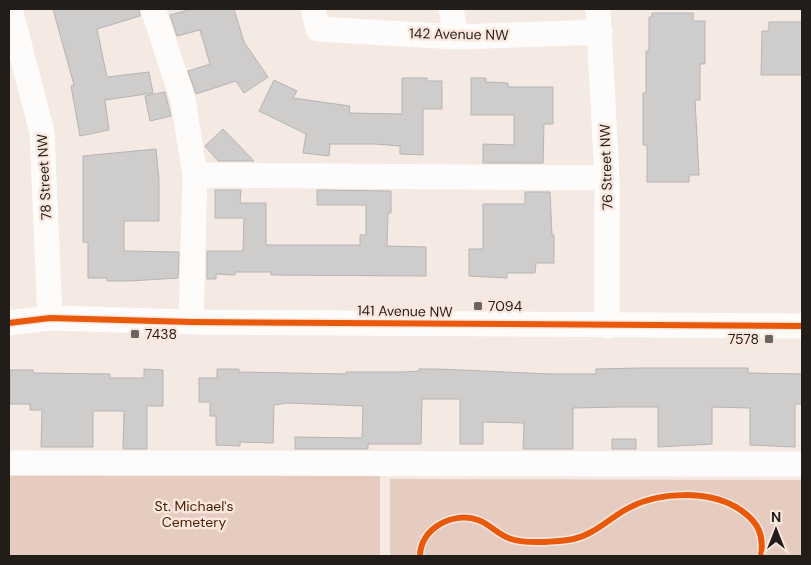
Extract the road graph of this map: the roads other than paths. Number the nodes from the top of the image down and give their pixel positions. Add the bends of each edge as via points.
1 (10, 9) edge
2 (153, 9) edge
3 (452, 9) edge
4 (316, 19) edge
5 (599, 20) edge
6 (456, 37) junction
7 (195, 175) junction
8 (607, 178) junction
9 (50, 318) junction
10 (191, 322) junction
11 (9, 323) edge
12 (607, 326) junction
13 (802, 326) edge
14 (9, 463) edge
15 (802, 464) edge

1 - 9 street, 78 Street NW via 42,132
2 - 7 street via 183,100
3 - 6 street
4 - 6 street, 142 Avenue NW
5 - 6 street, 142 Avenue NW
5 - 8 street, 76 Street NW
7 - 8 street
7 - 10 street
8 - 12 street, 76 Street NW
9 - 10 street, 141 Avenue NW
9 - 11 street, 141 Avenue NW
10 - 12 street, 141 Avenue NW
12 - 13 street, 141 Avenue NW
14 - 15 street

